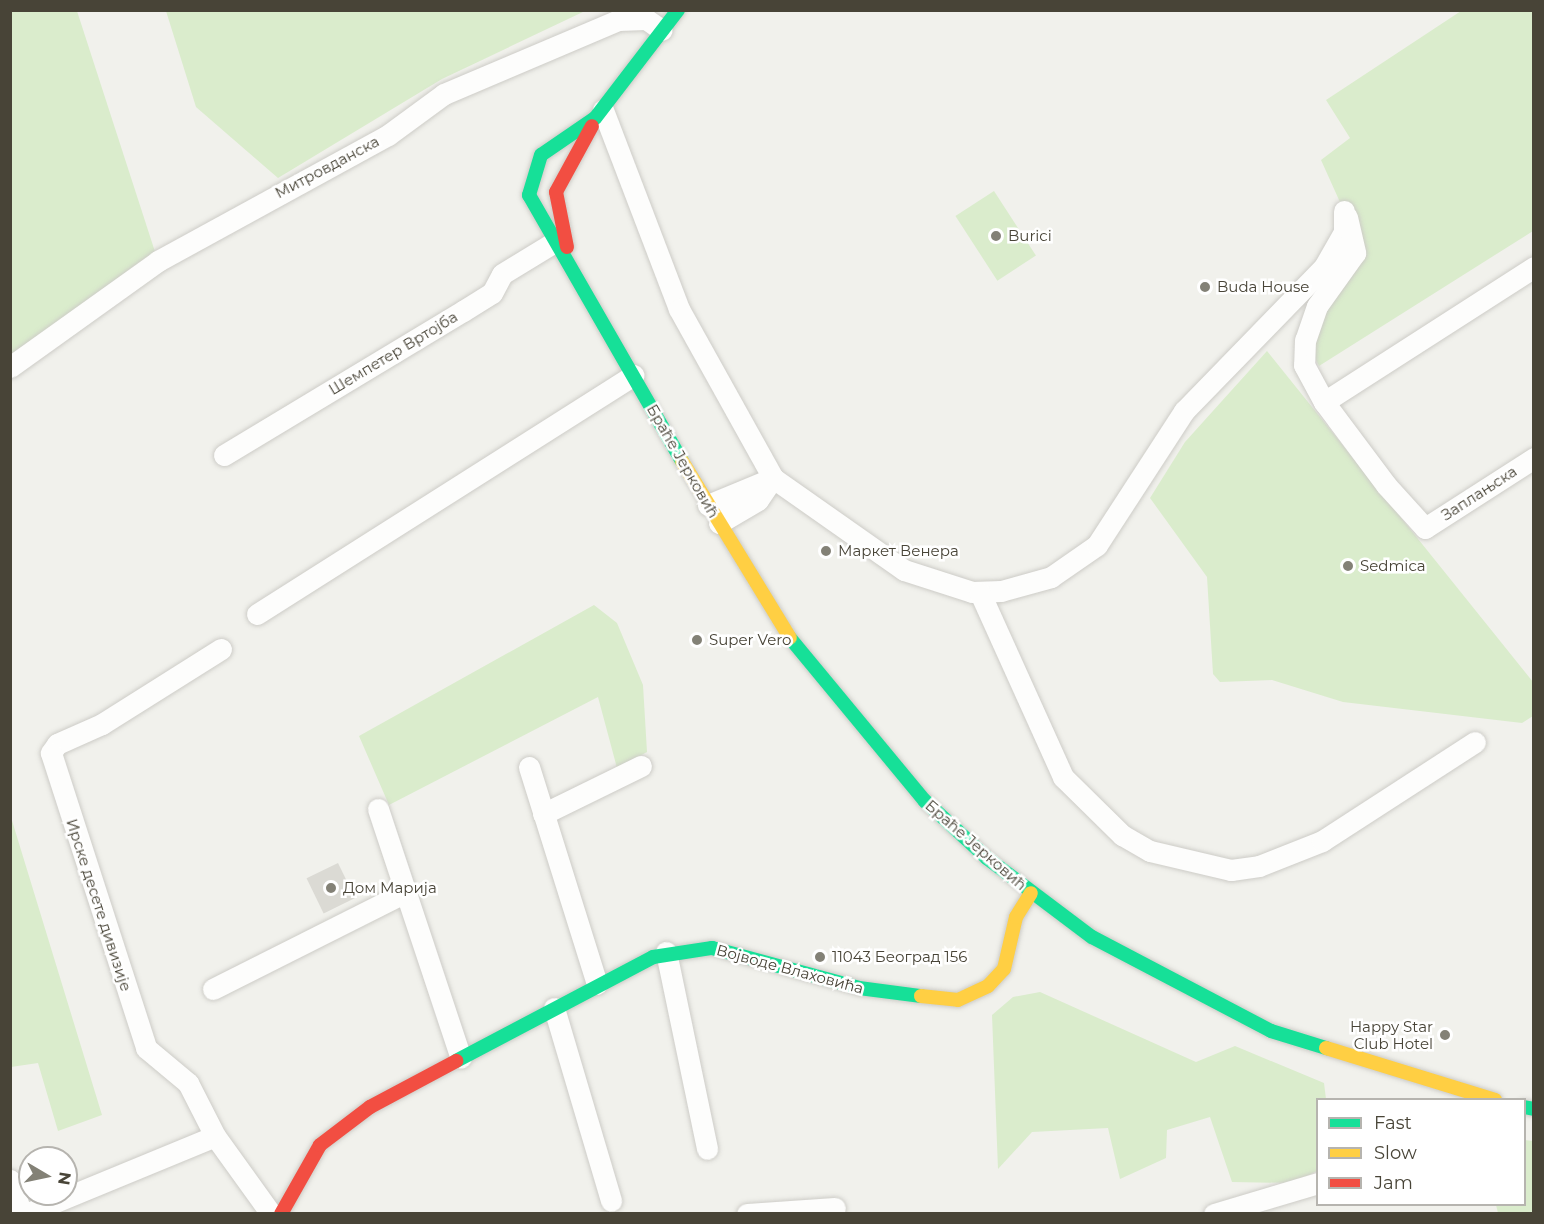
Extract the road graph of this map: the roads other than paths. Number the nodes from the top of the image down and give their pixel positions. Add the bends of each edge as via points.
1 (678, 10) edge
2 (662, 30) junction
3 (599, 114) junction
4 (553, 243) junction
5 (1533, 267) edge
6 (577, 274) junction
7 (10, 367) edge
8 (634, 375) junction
9 (1324, 402) junction
10 (224, 455) dead end
11 (1533, 458) edge
12 (773, 478) junction
13 (713, 514) junction
14 (980, 593) junction
15 (257, 614) dead end
16 (220, 649) dead end
17 (1475, 742) dead end
18 (529, 766) dead end
19 (641, 766) dead end
20 (378, 809) dead end
21 (543, 814) junction
22 (406, 892) junction
23 (1032, 893) junction
24 (666, 952) junction
25 (597, 984) junction
26 (213, 989) dead end
27 (554, 1008) junction
28 (461, 1058) junction
29 (1429, 1092) edge
30 (1478, 1098) edge
31 (215, 1136) junction
32 (707, 1149) dead end
33 (10, 1180) edge
34 (1316, 1183) edge
35 (611, 1201) dead end
36 (835, 1208) dead end
37 (24, 1214) edge
38 (271, 1214) edge
39 (281, 1214) edge
40 (747, 1214) edge
41 (1214, 1214) edge

1 - 2 main road, Браће Јерковић
2 - 3 main road, Браће Јерковић
2 - 7 street, Митровданска via 646,19 618,20 444,94 388,135 158,261
3 - 4 main road, Браће Јерковић via 541,155 534,166 529,195
3 - 6 main road, Браће Јерковић via 556,192 560,225
3 - 12 street via 679,309
4 - 6 main road, Браће Јерковић
4 - 10 street, Шемпетер Вртојба via 502,274 492,293
5 - 9 street
6 - 8 main road, Браће Јерковић
8 - 13 main road, Браће Јерковић
8 - 15 street
9 - 11 street, Заплањска via 1425,528
9 - 14 street via 1305,372 1303,355 1317,306 1355,253 1344,211 1344,232 1318,275 1184,411 1096,545 1051,577
12 - 13 street via 758,500
12 - 14 street via 904,570
13 - 23 main road, Браће Јерковић via 810,667 875,749 924,801
14 - 17 street via 1063,777 1122,835 1160,854 1231,870 1280,859 1322,841
16 - 31 street, Ирске десете дивизије via 102,723 57,744 51,753 146,1048 188,1083
18 - 21 street
19 - 21 street
20 - 22 street
21 - 25 street
22 - 26 street
22 - 28 street
23 - 24 main road, Војводе Влаховића via 1016,917 1004,969 988,986 957,1000 860,988 712,948
23 - 29 main road, Браће Јерковић via 1103,943 1234,1013
24 - 25 main road, Војводе Влаховића
24 - 32 street
25 - 27 main road, Војводе Влаховића
27 - 28 main road, Војводе Влаховића
27 - 35 street
28 - 39 main road, Војводе Влаховића via 370,1107 327,1137
29 - 30 main road, Браће Јерковић
31 - 37 street
31 - 38 street, Ирске десете дивизије
33 - 37 street
34 - 41 street
36 - 40 street

